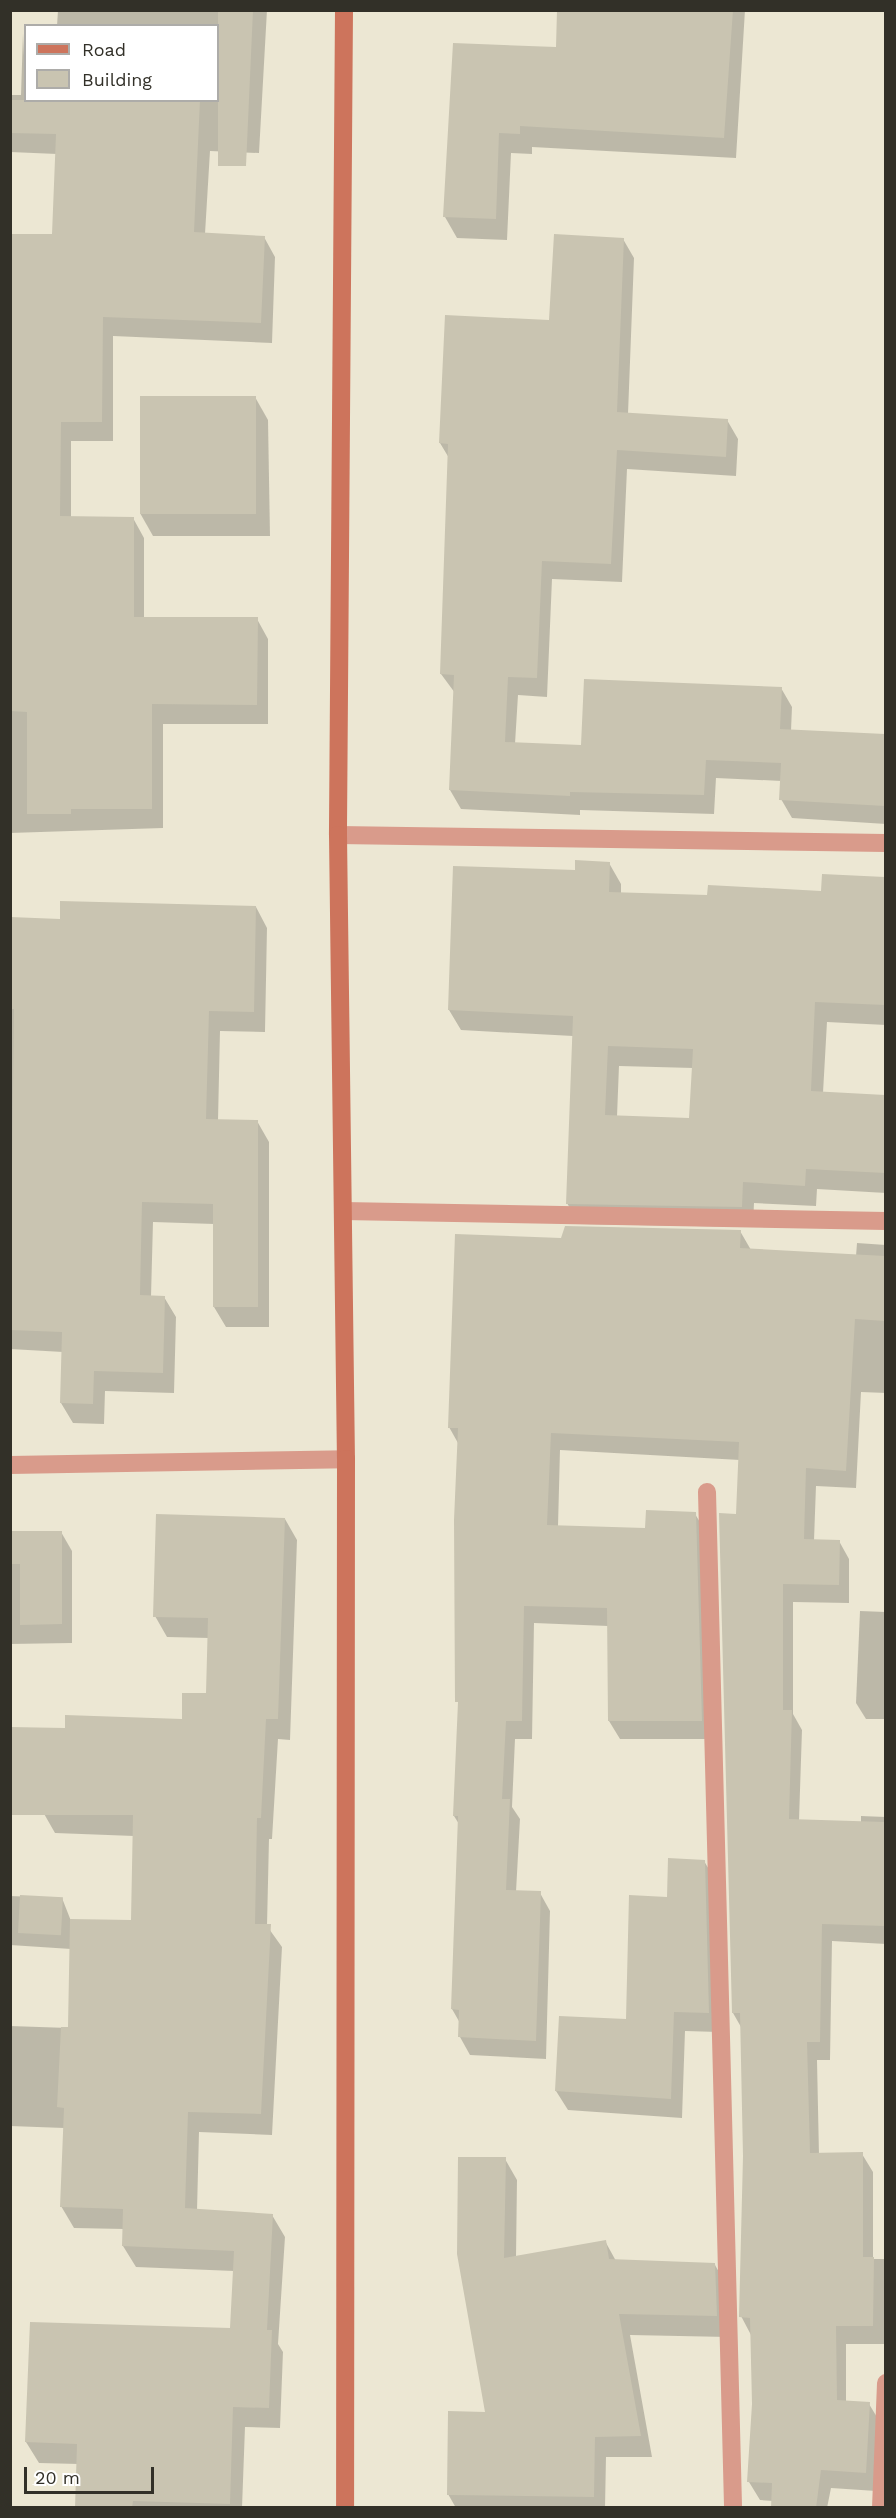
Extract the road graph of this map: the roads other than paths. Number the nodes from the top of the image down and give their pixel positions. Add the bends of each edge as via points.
1 (344, 10) edge
2 (338, 835) junction
3 (885, 843) edge
4 (343, 1211) junction
5 (885, 1221) edge
6 (346, 1459) junction
7 (10, 1465) edge
8 (707, 1492) dead end
9 (885, 2383) edge
10 (345, 2508) edge
11 (733, 2508) edge
12 (881, 2508) edge

1 - 2 street
2 - 3 street
2 - 4 street
4 - 5 street
4 - 6 street
6 - 7 street
6 - 10 street
8 - 11 street
9 - 12 street

